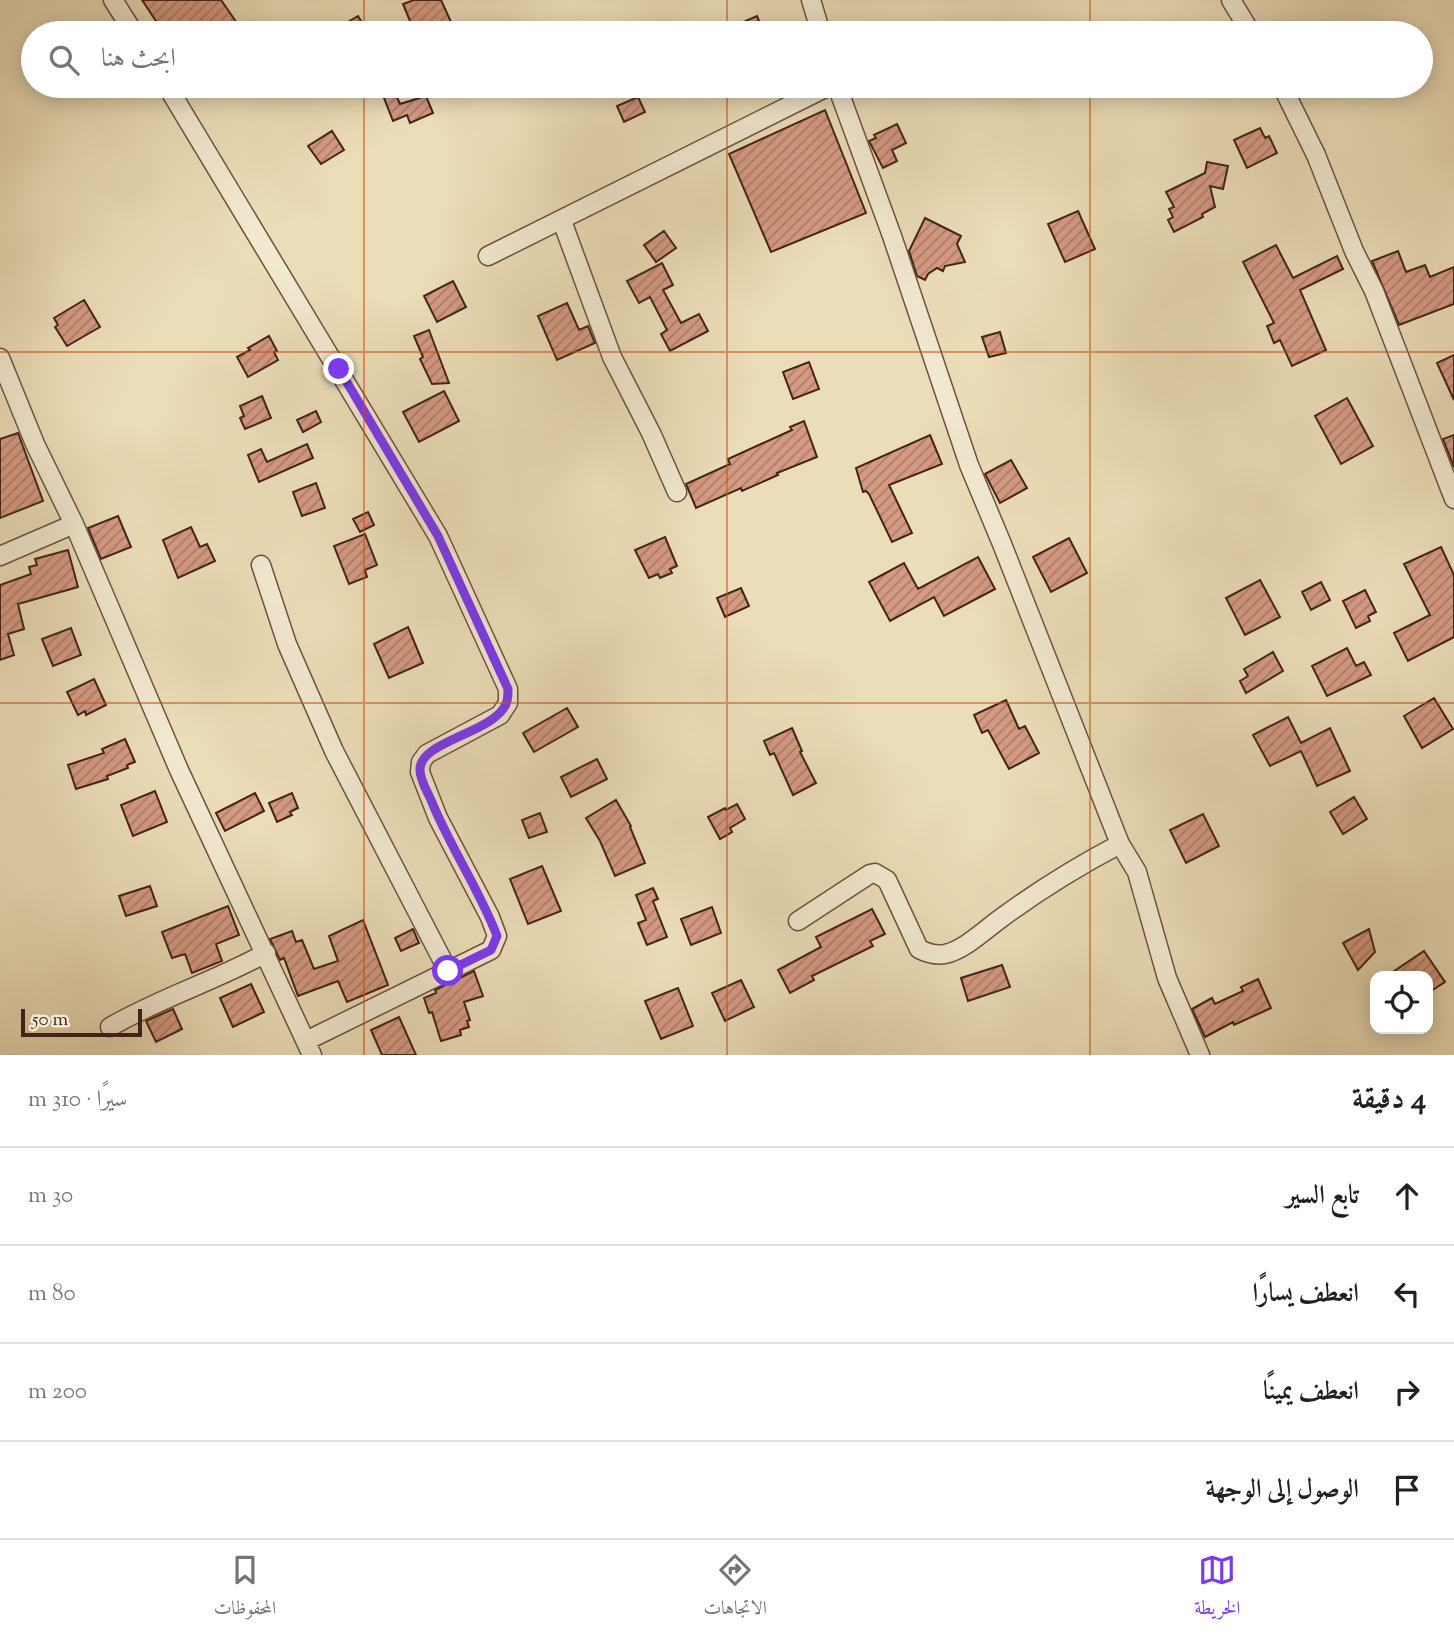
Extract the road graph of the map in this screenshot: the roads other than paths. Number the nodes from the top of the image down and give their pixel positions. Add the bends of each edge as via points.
1 (113, 0) edge
2 (811, 0) edge
3 (1231, 0) edge
4 (126, 21) edge
5 (817, 21) edge
6 (1244, 21) edge
7 (174, 98) edge
8 (805, 98) edge
9 (840, 98) edge
10 (1288, 98) edge
11 (562, 221) junction
12 (488, 257) dead end
13 (0, 358) edge
14 (677, 492) dead end
15 (1454, 499) edge
16 (74, 524) junction
17 (0, 556) edge
18 (261, 565) dead end
19 (1120, 844) junction
20 (798, 921) dead end
21 (266, 953) junction
22 (448, 971) junction
23 (110, 1027) dead end
24 (309, 1048) edge
25 (1200, 1055) edge

1 - 4 street
2 - 5 street
3 - 6 street
7 - 22 street via 438,536 508,689 508,703 500,715 427,754 421,762 420,772 438,818 497,936 491,950
8 - 11 street
9 - 19 street via 969,466
10 - 15 street via 1374,291
11 - 12 street
11 - 14 street via 612,357
13 - 16 street
16 - 17 street
16 - 21 street via 179,769
18 - 22 street via 287,644 334,751
19 - 20 street via 1044,888 947,954 919,949 887,880 875,873
19 - 25 street via 1137,872 1167,978
21 - 23 street
21 - 24 street
22 - 24 street

